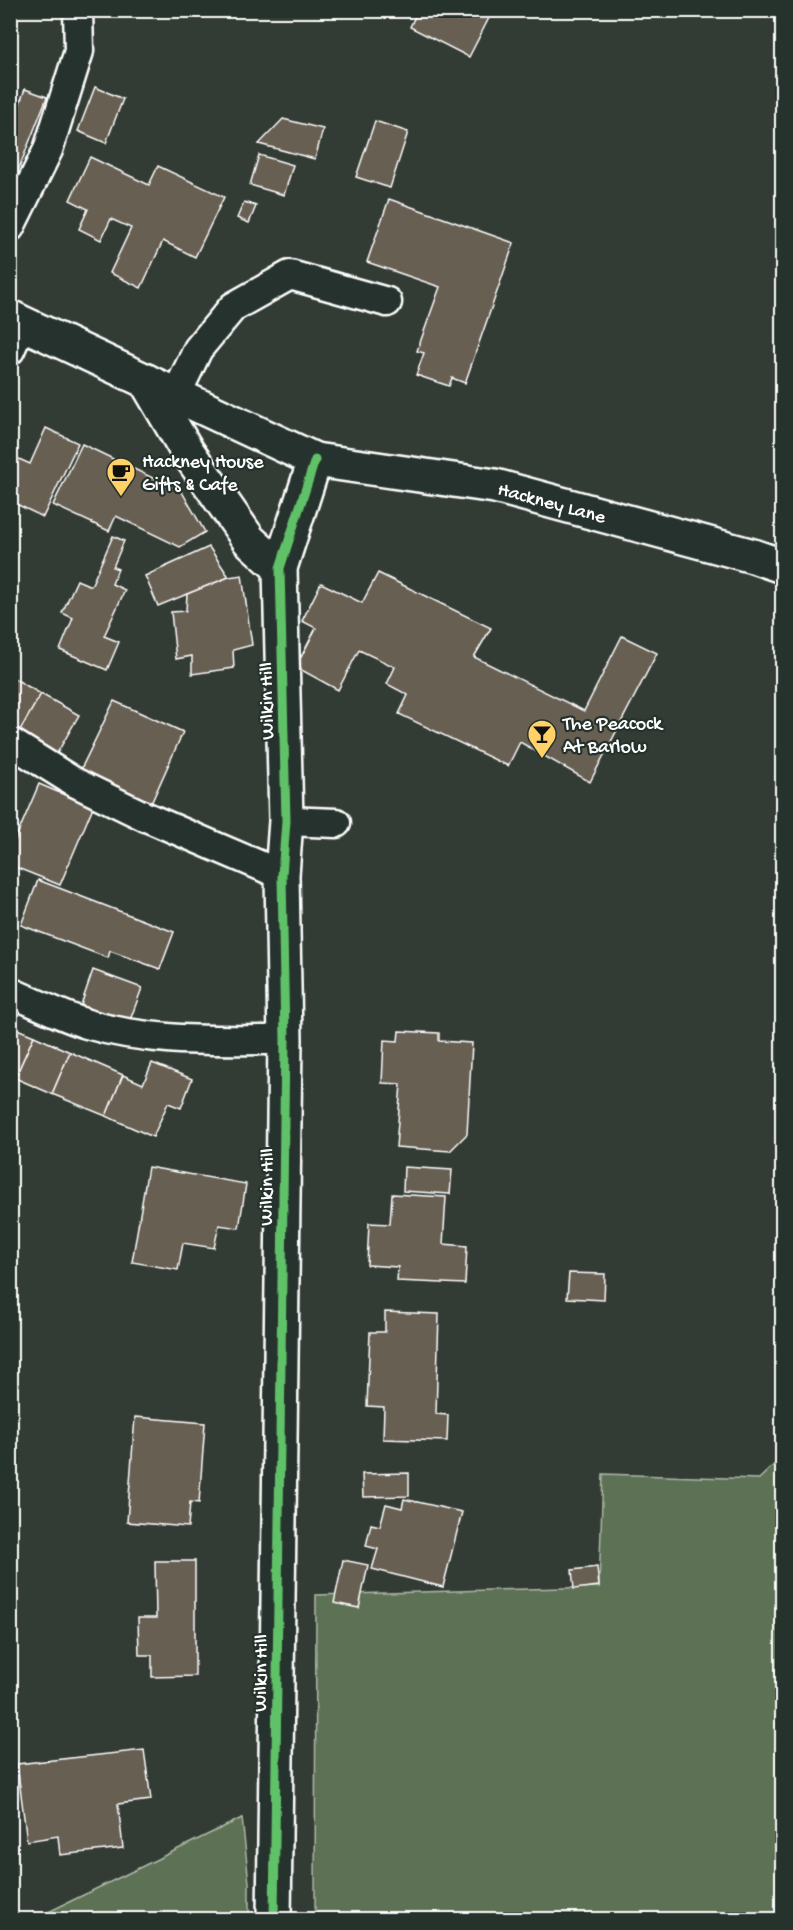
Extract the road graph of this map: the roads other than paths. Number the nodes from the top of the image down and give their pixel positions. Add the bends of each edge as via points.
1 (78, 10) edge
2 (10, 227) edge
3 (387, 302) dead end
4 (14, 330) edge
5 (146, 381) junction
6 (176, 395) junction
7 (315, 460) junction
8 (783, 566) edge
9 (280, 568) junction
10 (10, 742) edge
11 (286, 821) junction
12 (336, 823) dead end
13 (282, 876) junction
14 (10, 992) edge
15 (285, 1040) junction
16 (274, 1920) edge

1 - 2 lane via 79,51 52,139
3 - 6 lane via 290,275 232,307 198,350
4 - 5 street, Hackney Lane
5 - 6 street, Hackney Lane
5 - 9 street via 187,451 249,540
6 - 7 street, Hackney Lane
7 - 8 street, Hackney Lane via 495,486
7 - 9 street, Wilkin Hill
9 - 11 street, Wilkin Hill
10 - 13 lane via 84,787
11 - 12 lane
11 - 13 street, Wilkin Hill
13 - 15 street, Wilkin Hill
14 - 15 lane via 86,1024 140,1035 206,1041
15 - 16 street, Wilkin Hill

